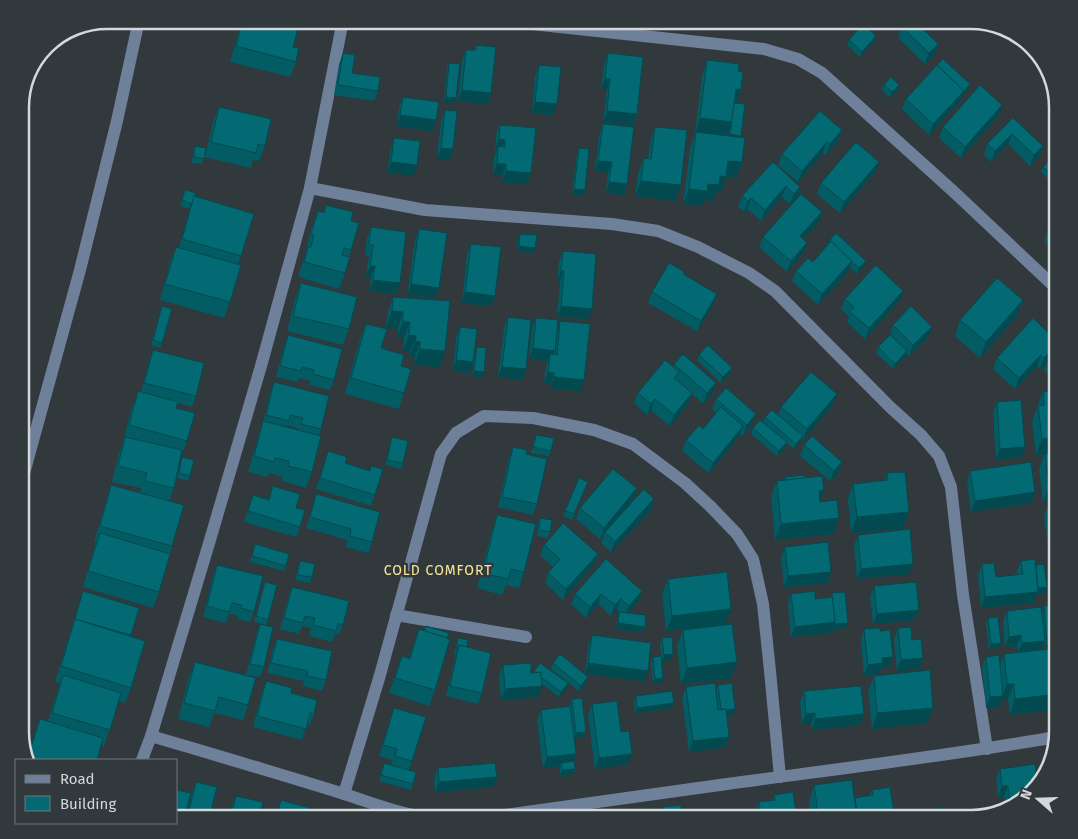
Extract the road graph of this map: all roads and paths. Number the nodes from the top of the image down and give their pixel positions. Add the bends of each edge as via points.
1 (138, 29) edge
2 (341, 29) edge
3 (578, 29) edge
4 (310, 188) junction
5 (1049, 282) edge
6 (29, 455) edge
7 (396, 616) junction
8 (526, 637) dead end
9 (151, 736) junction
10 (1049, 738) edge
11 (987, 749) junction
12 (142, 759) edge
13 (780, 777) junction
14 (344, 794) junction
15 (396, 810) edge
16 (544, 810) edge

1 - 6 street via 80,270
2 - 4 street
3 - 5 street via 764,49 798,59 822,73
4 - 9 street
4 - 11 street via 425,210 612,224 658,231 698,247 748,273 774,291 939,456 951,487 963,595
7 - 8 street
7 - 13 street via 441,454 456,433 484,416 533,418 594,430 633,444 711,507 737,534 753,559 762,604
7 - 14 street
9 - 12 street
9 - 14 street
10 - 11 street
11 - 13 street
13 - 16 street
14 - 15 street

